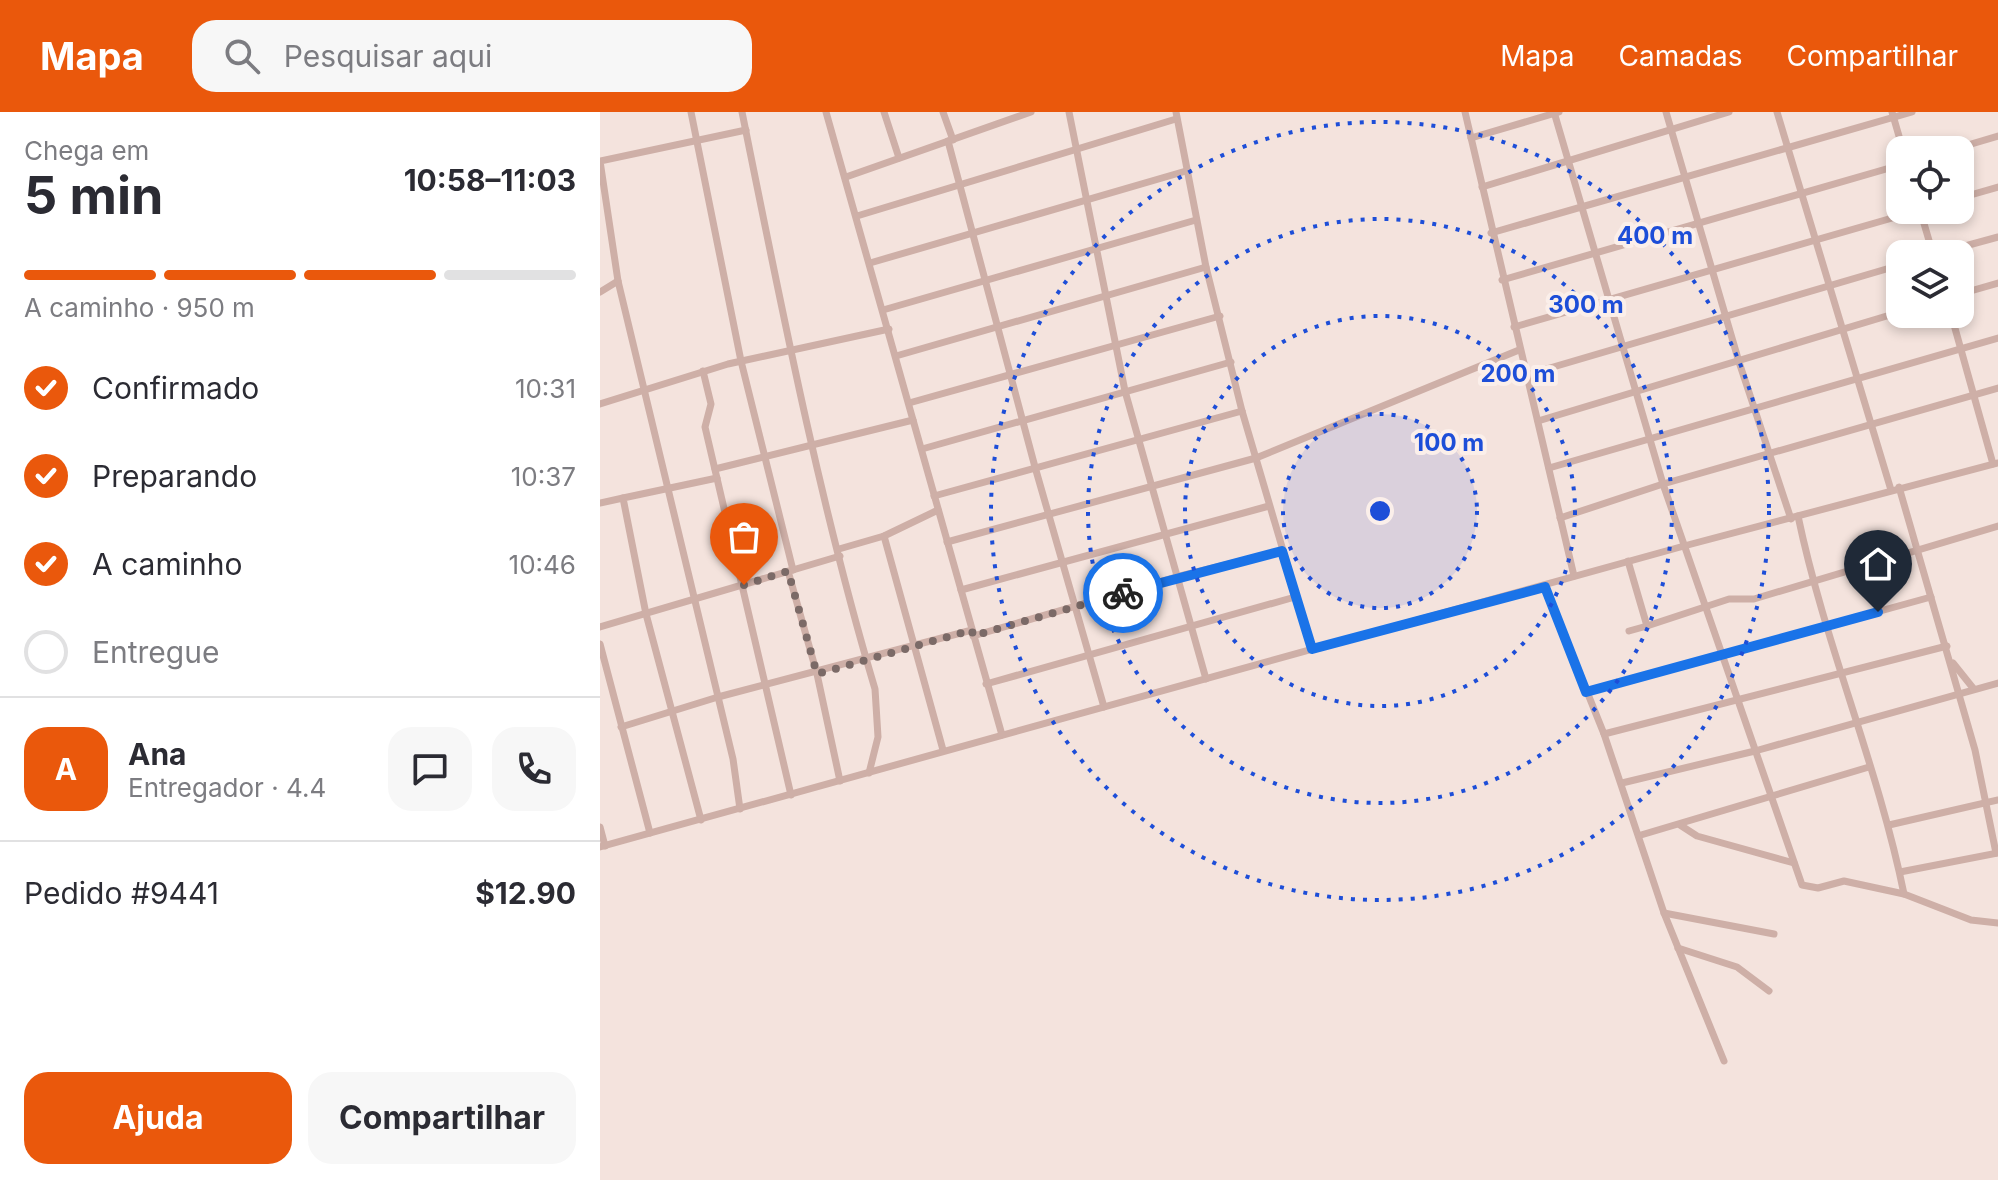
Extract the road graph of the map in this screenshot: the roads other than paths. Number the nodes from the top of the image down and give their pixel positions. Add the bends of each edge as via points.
1 (691, 112) edge
2 (742, 112) edge
3 (826, 112) edge
4 (884, 112) edge
5 (943, 112) edge
6 (1031, 112) edge
7 (1069, 112) edge
8 (1465, 112) edge
9 (1556, 112) edge
10 (1666, 112) edge
11 (1729, 112) edge
12 (1777, 112) edge
13 (1912, 112) edge
14 (1893, 115) edge
15 (1176, 116) edge
16 (1671, 128) junction
17 (746, 130) junction
18 (1899, 136) edge
19 (1998, 136) edge
20 (1471, 138) junction
21 (950, 140) junction
22 (696, 141) junction
23 (1974, 143) edge
24 (1788, 147) junction
25 (1077, 150) junction
26 (899, 158) junction
27 (1568, 159) junction
28 (1886, 169) edge
29 (1186, 171) junction
30 (846, 177) junction
31 (1686, 177) junction
32 (960, 185) junction
33 (1482, 187) junction
34 (1998, 187) edge
35 (1802, 192) junction
36 (1974, 194) edge
37 (1086, 198) junction
38 (1581, 207) junction
39 (857, 216) junction
40 (1196, 220) junction
41 (1886, 220) edge
42 (1697, 221) junction
43 (973, 233) junction
44 (1491, 233) junction
45 (1998, 237) edge
46 (1816, 240) junction
47 (1974, 243) edge
48 (1095, 248) junction
49 (1594, 251) junction
50 (870, 263) junction
51 (1206, 267) junction
52 (1886, 269) edge
53 (1712, 270) junction
54 (986, 280) junction
55 (1502, 280) junction
56 (618, 281) junction
57 (1998, 283) edge
58 (1829, 286) junction
59 (1974, 290) edge
60 (600, 292) edge
61 (1104, 295) junction
62 (1608, 301) junction
63 (883, 310) junction
64 (1220, 316) junction
65 (1886, 316) edge
66 (1727, 318) junction
67 (999, 326) junction
68 (1514, 327) junction
69 (1955, 328) edge
70 (889, 329) junction
71 (1843, 330) junction
72 (1998, 338) edge
73 (1115, 346) junction
74 (1622, 347) junction
75 (1961, 348) junction
76 (1519, 350) junction
77 (789, 351) junction
78 (896, 356) junction
79 (741, 361) junction
80 (1231, 362) junction
81 (1739, 362) junction
82 (703, 371) junction
83 (1526, 375) junction
84 (1012, 376) junction
85 (1858, 378) junction
86 (1998, 388) edge
87 (1125, 391) junction
88 (646, 392) junction
89 (1636, 392) junction
90 (1974, 395) junction
91 (909, 403) junction
92 (600, 404) edge
93 (1755, 407) junction
94 (1242, 411) junction
95 (913, 420) junction
96 (1024, 420) junction
97 (1538, 421) junction
98 (1871, 425) junction
99 (1649, 437) junction
100 (1139, 440) junction
101 (814, 445) junction
102 (922, 449) junction
103 (1769, 453) junction
104 (765, 455) junction
105 (1256, 458) junction
106 (1995, 463) edge
107 (1035, 467) junction
108 (1549, 468) junction
109 (715, 469) junction
110 (717, 478) junction
111 (1663, 484) junction
112 (1152, 487) junction
113 (668, 488) junction
114 (1895, 488) junction
115 (934, 496) junction
116 (623, 498) junction
117 (600, 503) edge
118 (1269, 506) junction
119 (938, 510) junction
120 (1049, 516) junction
121 (1560, 518) junction
122 (1794, 518) junction
123 (1998, 526) edge
124 (1164, 533) junction
125 (884, 536) junction
126 (947, 542) junction
127 (1684, 546) junction
128 (1918, 550) junction
129 (1282, 551) junction
130 (839, 552) junction
131 (1062, 561) junction
132 (1628, 561) junction
133 (791, 571) junction
134 (1574, 576) junction
135 (1176, 577) junction
136 (1811, 581) junction
137 (744, 585) junction
138 (1545, 587) junction
139 (961, 590) junction
140 (1295, 597) junction
141 (1931, 597) junction
142 (693, 600) junction
143 (1075, 607) junction
144 (1705, 607) junction
145 (646, 614) junction
146 (1647, 626) junction
147 (600, 627) edge
148 (1190, 627) junction
149 (1824, 627) junction
150 (1629, 631) dead end
151 (972, 633) junction
152 (600, 644) edge
153 (914, 646) junction
154 (1947, 646) junction
155 (1312, 649) junction
156 (1087, 655) junction
157 (1722, 656) junction
158 (866, 659) junction
159 (1952, 661) junction
160 (817, 674) junction
161 (1840, 675) junction
162 (1206, 679) junction
163 (1998, 683) edge
164 (767, 684) junction
165 (986, 684) junction
166 (1973, 688) junction
167 (1586, 692) junction
168 (1957, 692) junction
169 (718, 697) junction
170 (1737, 701) junction
171 (1104, 707) junction
172 (671, 712) junction
173 (1854, 722) junction
174 (621, 727) junction
175 (1604, 734) junction
176 (1002, 735) junction
177 (943, 750) junction
178 (1755, 751) junction
179 (1869, 767) junction
180 (869, 773) junction
181 (840, 781) junction
182 (1622, 783) junction
183 (791, 795) junction
184 (1771, 799) junction
185 (1998, 800) edge
186 (1989, 802) junction
187 (740, 809) junction
188 (701, 820) junction
189 (1680, 825) junction
190 (1889, 825) junction
191 (600, 827) edge
192 (650, 833) junction
193 (1641, 835) junction
194 (602, 846) edge
195 (1997, 853) edge
196 (1794, 863) junction
197 (1900, 872) junction
198 (1904, 894) junction
199 (1664, 913) junction
200 (1998, 923) edge
201 (1774, 934) dead end
202 (1678, 948) junction
203 (1769, 991) dead end
204 (1724, 1061) dead end

1 - 22 street
2 - 17 street
3 - 30 street
4 - 26 street
5 - 21 street
6 - 21 street
7 - 25 street
8 - 20 street
9 - 20 street
9 - 27 street
10 - 16 street
11 - 16 street
12 - 24 street
13 - 14 street
14 - 18 street
14 - 24 street
15 - 25 street
15 - 29 street
16 - 27 street
16 - 31 street
17 - 22 street
17 - 77 street
19 - 23 street
20 - 33 street
21 - 26 street
21 - 32 street
22 - 56 street via 600,161
22 - 79 street
24 - 31 street
24 - 35 street
25 - 32 street
25 - 37 street
26 - 30 street
27 - 33 street
27 - 38 street
28 - 35 street
29 - 37 street
29 - 40 street
30 - 39 street
31 - 38 street
31 - 42 street
32 - 39 street
32 - 43 street
33 - 44 street
34 - 36 street
35 - 42 street
35 - 46 street
37 - 43 street
37 - 48 street
38 - 44 street
38 - 49 street
39 - 50 street
40 - 48 street
40 - 51 street
41 - 46 street
42 - 49 street
42 - 53 street
43 - 50 street
43 - 54 street
44 - 55 street
45 - 47 street
46 - 53 street
46 - 58 street
48 - 54 street
48 - 61 street
49 - 55 street
49 - 62 street
50 - 63 street
51 - 61 street
51 - 64 street
52 - 58 street
53 - 62 street
53 - 66 street
54 - 63 street
54 - 67 street
55 - 68 street
56 - 60 street
56 - 88 street
57 - 59 street
58 - 66 street
58 - 71 street
61 - 67 street
61 - 73 street
62 - 68 street
62 - 74 street
63 - 70 street
64 - 73 street
64 - 80 street
65 - 71 street
66 - 74 street
66 - 81 street
67 - 78 street
67 - 84 street
68 - 76 street
69 - 75 street
70 - 77 street
70 - 78 street
71 - 81 street
71 - 85 street
72 - 75 street
73 - 84 street
73 - 87 street
74 - 83 street
74 - 89 street
75 - 85 street
75 - 90 street
76 - 83 street
76 - 105 street
77 - 79 street
77 - 101 street
78 - 91 street
79 - 82 street
79 - 104 street
80 - 87 street
80 - 94 street
81 - 89 street
81 - 93 street
82 - 88 street
82 - 109 street via 711,404 705,424
83 - 97 street
84 - 91 street
84 - 96 street
85 - 93 street
85 - 98 street
86 - 90 street
87 - 96 street
87 - 100 street
88 - 92 street
88 - 113 street
89 - 97 street
89 - 99 street
90 - 98 street
90 - 106 street
91 - 95 street
93 - 99 street
93 - 103 street
94 - 100 street
94 - 105 street
95 - 101 street
95 - 102 street
96 - 102 street
96 - 107 street
97 - 108 street
98 - 103 street
98 - 114 street
99 - 108 street
99 - 111 street
100 - 107 street
100 - 112 street
101 - 104 street
101 - 130 street
102 - 115 street
103 - 111 street
103 - 122 street
104 - 109 street
104 - 133 street
105 - 112 street
105 - 118 street
106 - 114 street
107 - 115 street
107 - 120 street
108 - 121 street
109 - 110 street
110 - 113 street
110 - 137 street
111 - 121 street
111 - 127 street
112 - 120 street
112 - 124 street
113 - 116 street
113 - 142 street
114 - 122 street
114 - 128 street
115 - 119 street
116 - 117 street
116 - 145 street
118 - 124 street
118 - 129 street
119 - 125 street
119 - 126 street
120 - 126 street
120 - 131 street
121 - 134 street
122 - 127 street
122 - 136 street
123 - 128 street
124 - 131 street
124 - 135 street
125 - 130 street
125 - 153 street
126 - 139 street
127 - 132 street
127 - 144 street
128 - 136 street
128 - 141 street
129 - 135 street
129 - 140 street
130 - 133 street
130 - 158 street
131 - 139 street
131 - 143 street
132 - 134 street
132 - 146 street
133 - 137 street
133 - 160 street
134 - 138 street
135 - 143 street
135 - 148 street
136 - 144 street
136 - 149 street
137 - 142 street
137 - 164 street
138 - 155 street
138 - 167 street
139 - 151 street
140 - 148 street
140 - 155 street
141 - 149 street
141 - 154 street
142 - 145 street
142 - 169 street
143 - 151 street
143 - 156 street
144 - 146 street
144 - 157 street
145 - 147 street
145 - 172 street
146 - 150 street
148 - 156 street
148 - 162 street
149 - 157 street
149 - 161 street
151 - 153 street
151 - 165 street
152 - 174 street
153 - 158 street
153 - 177 street
154 - 159 street
154 - 161 street
155 - 162 street
156 - 165 street
156 - 171 street
157 - 167 street
157 - 170 street
158 - 160 street
158 - 180 street via 878,726
159 - 166 street
159 - 168 street
160 - 164 street
160 - 181 street
161 - 170 street
161 - 173 street
162 - 171 street
163 - 166 street
164 - 169 street
164 - 183 street
165 - 176 street
166 - 168 street
167 - 175 street
168 - 173 street
168 - 186 street
169 - 172 street
169 - 187 street
170 - 175 street
170 - 178 street
171 - 176 street
172 - 174 street
172 - 188 street
173 - 178 street
173 - 179 street
174 - 192 street
175 - 182 street
176 - 177 street
177 - 180 street
178 - 182 street
178 - 184 street
179 - 184 street
179 - 190 street
180 - 181 street
181 - 183 street
182 - 193 street
183 - 187 street
184 - 189 street
184 - 196 street
185 - 186 street
186 - 190 street
186 - 195 street
187 - 188 street
188 - 192 street
189 - 193 street
189 - 196 street via 1697,836
190 - 197 street
191 - 194 street
192 - 194 street
193 - 199 street
195 - 197 street
196 - 198 street via 1806,888 1844,881
197 - 198 street
198 - 200 street via 1971,920
199 - 201 street
199 - 202 street
202 - 203 street via 1737,967
202 - 204 street

